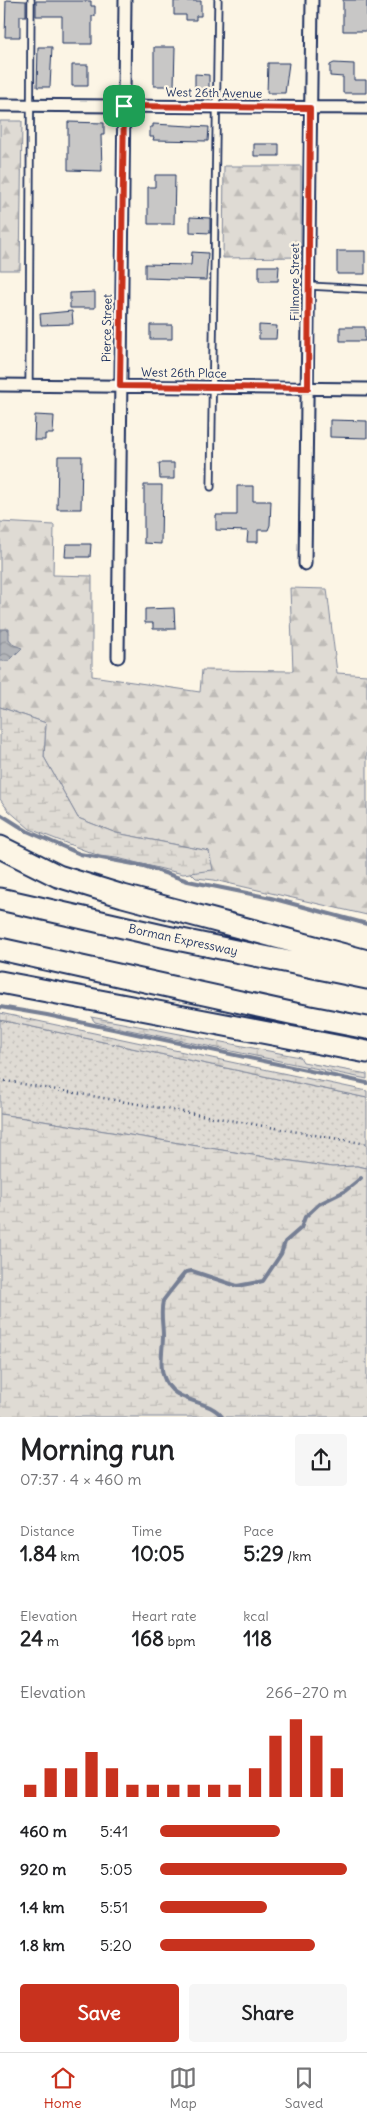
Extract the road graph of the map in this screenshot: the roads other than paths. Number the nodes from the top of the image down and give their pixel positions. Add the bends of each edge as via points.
1 (31, 0) edge
2 (124, 0) edge
3 (218, 0) edge
4 (312, 0) edge
5 (0, 105) edge
6 (30, 105) junction
7 (124, 106) junction
8 (216, 107) junction
9 (310, 108) junction
10 (367, 108) edge
11 (308, 286) junction
12 (367, 289) edge
13 (0, 385) edge
14 (29, 386) junction
15 (120, 386) junction
16 (213, 388) junction
17 (308, 388) junction
18 (367, 389) edge
19 (211, 488) dead end
20 (305, 564) dead end
21 (118, 657) dead end
22 (0, 848) edge
23 (0, 899) edge
24 (0, 949) edge
25 (367, 960) edge
26 (367, 978) edge
27 (0, 982) edge
28 (367, 1028) edge
29 (367, 1052) edge

1 - 6 lane
2 - 7 street, Pierce Street
3 - 8 lane
4 - 9 street, Fillmore Street
5 - 6 street, West 26th Avenue
6 - 7 street, West 26th Avenue
6 - 14 lane
7 - 8 street, West 26th Avenue
7 - 15 street, Pierce Street
8 - 9 street, West 26th Avenue
8 - 16 lane
9 - 10 street, West 26th Avenue
9 - 11 street, Fillmore Street
11 - 12 lane
11 - 17 street, Fillmore Street
13 - 14 street, West 26th Place
14 - 15 street, West 26th Place
15 - 16 street, West 26th Place
15 - 21 street, Pierce Street
16 - 17 street, West 26th Place
16 - 19 lane
17 - 18 street, West 26th Place
17 - 20 street, Fillmore Street
22 - 25 highway via 58,876
23 - 26 highway, Borman Expressway
24 - 28 highway
27 - 29 highway

